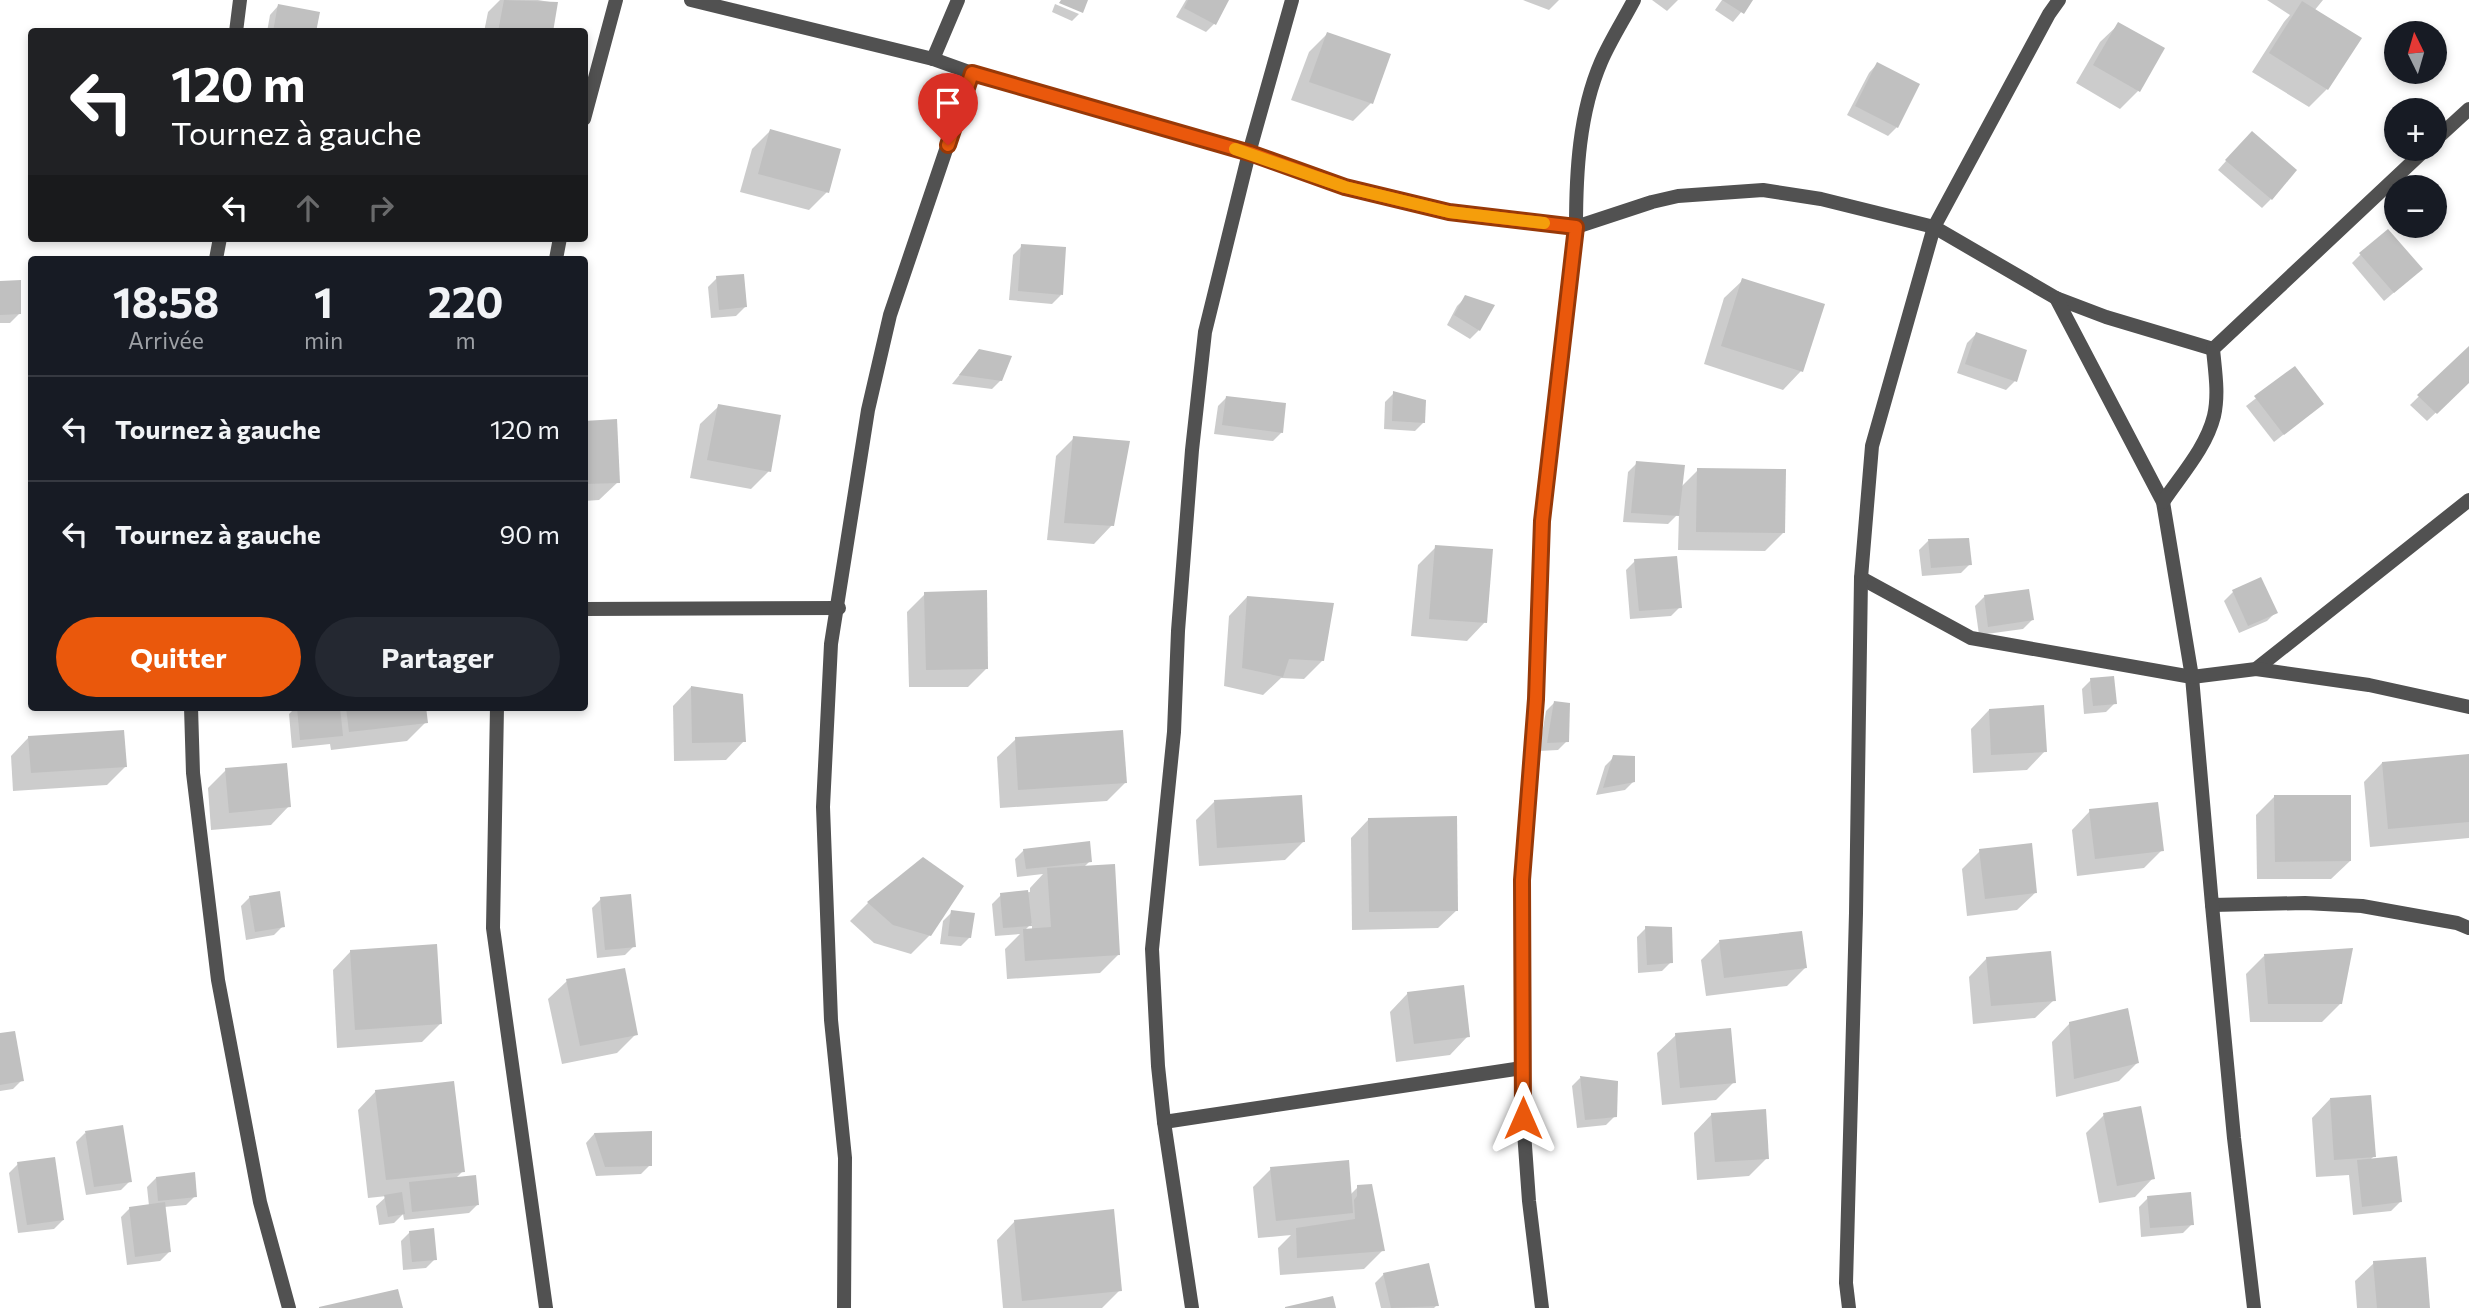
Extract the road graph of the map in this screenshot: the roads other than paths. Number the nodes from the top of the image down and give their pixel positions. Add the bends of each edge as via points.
1 (240, 0) edge
2 (616, 0) edge
3 (691, 0) edge
4 (958, 0) edge
5 (1292, 0) edge
6 (1634, 0) edge
7 (2059, 0) edge
8 (236, 28) edge
9 (933, 59) junction
10 (972, 73) junction
11 (588, 104) edge
12 (2469, 109) edge
13 (2447, 129) edge
14 (1250, 153) junction
15 (2414, 161) edge
16 (1576, 227) junction
17 (1934, 227) junction
18 (2056, 298) junction
19 (2213, 349) junction
20 (2469, 500) edge
21 (2163, 502) junction
22 (1861, 578) junction
23 (839, 608) junction
24 (588, 609) edge
25 (2256, 669) junction
26 (2192, 677) junction
27 (2469, 707) edge
28 (191, 711) edge
29 (497, 711) edge
30 (2212, 905) junction
31 (2469, 928) edge
32 (1522, 1068) junction
33 (1164, 1122) junction
34 (289, 1308) edge
35 (546, 1308) edge
36 (844, 1308) edge
37 (1192, 1308) edge
38 (1542, 1308) edge
39 (1849, 1308) edge
40 (2253, 1308) edge

1 - 8 street
2 - 11 street
3 - 9 street
4 - 9 street
5 - 14 street
6 - 16 street via 1600,63 1587,107 1576,180
7 - 17 street
9 - 10 street
10 - 14 street
10 - 23 street via 890,314 868,410
12 - 13 street
14 - 16 street via 1345,187 1449,212
14 - 33 street via 1205,332 1192,450 1174,732 1152,949
15 - 19 street
16 - 17 street via 1678,196 1763,190
16 - 32 street via 1542,521 1536,699 1522,880
17 - 18 street
17 - 22 street via 1872,446
18 - 19 street
18 - 21 street
19 - 21 street via 2214,416 2198,451
20 - 25 street
21 - 26 street
22 - 26 street via 1971,638
22 - 39 street
23 - 24 street
23 - 36 street via 831,644 823,807 831,1020 845,1158
25 - 26 street
25 - 27 street via 2369,685
26 - 30 street
28 - 34 street via 193,773 218,980 260,1202
29 - 35 street via 493,928
30 - 31 street via 2362,906
30 - 40 street
32 - 33 street
32 - 38 street via 1529,1201
33 - 37 street

